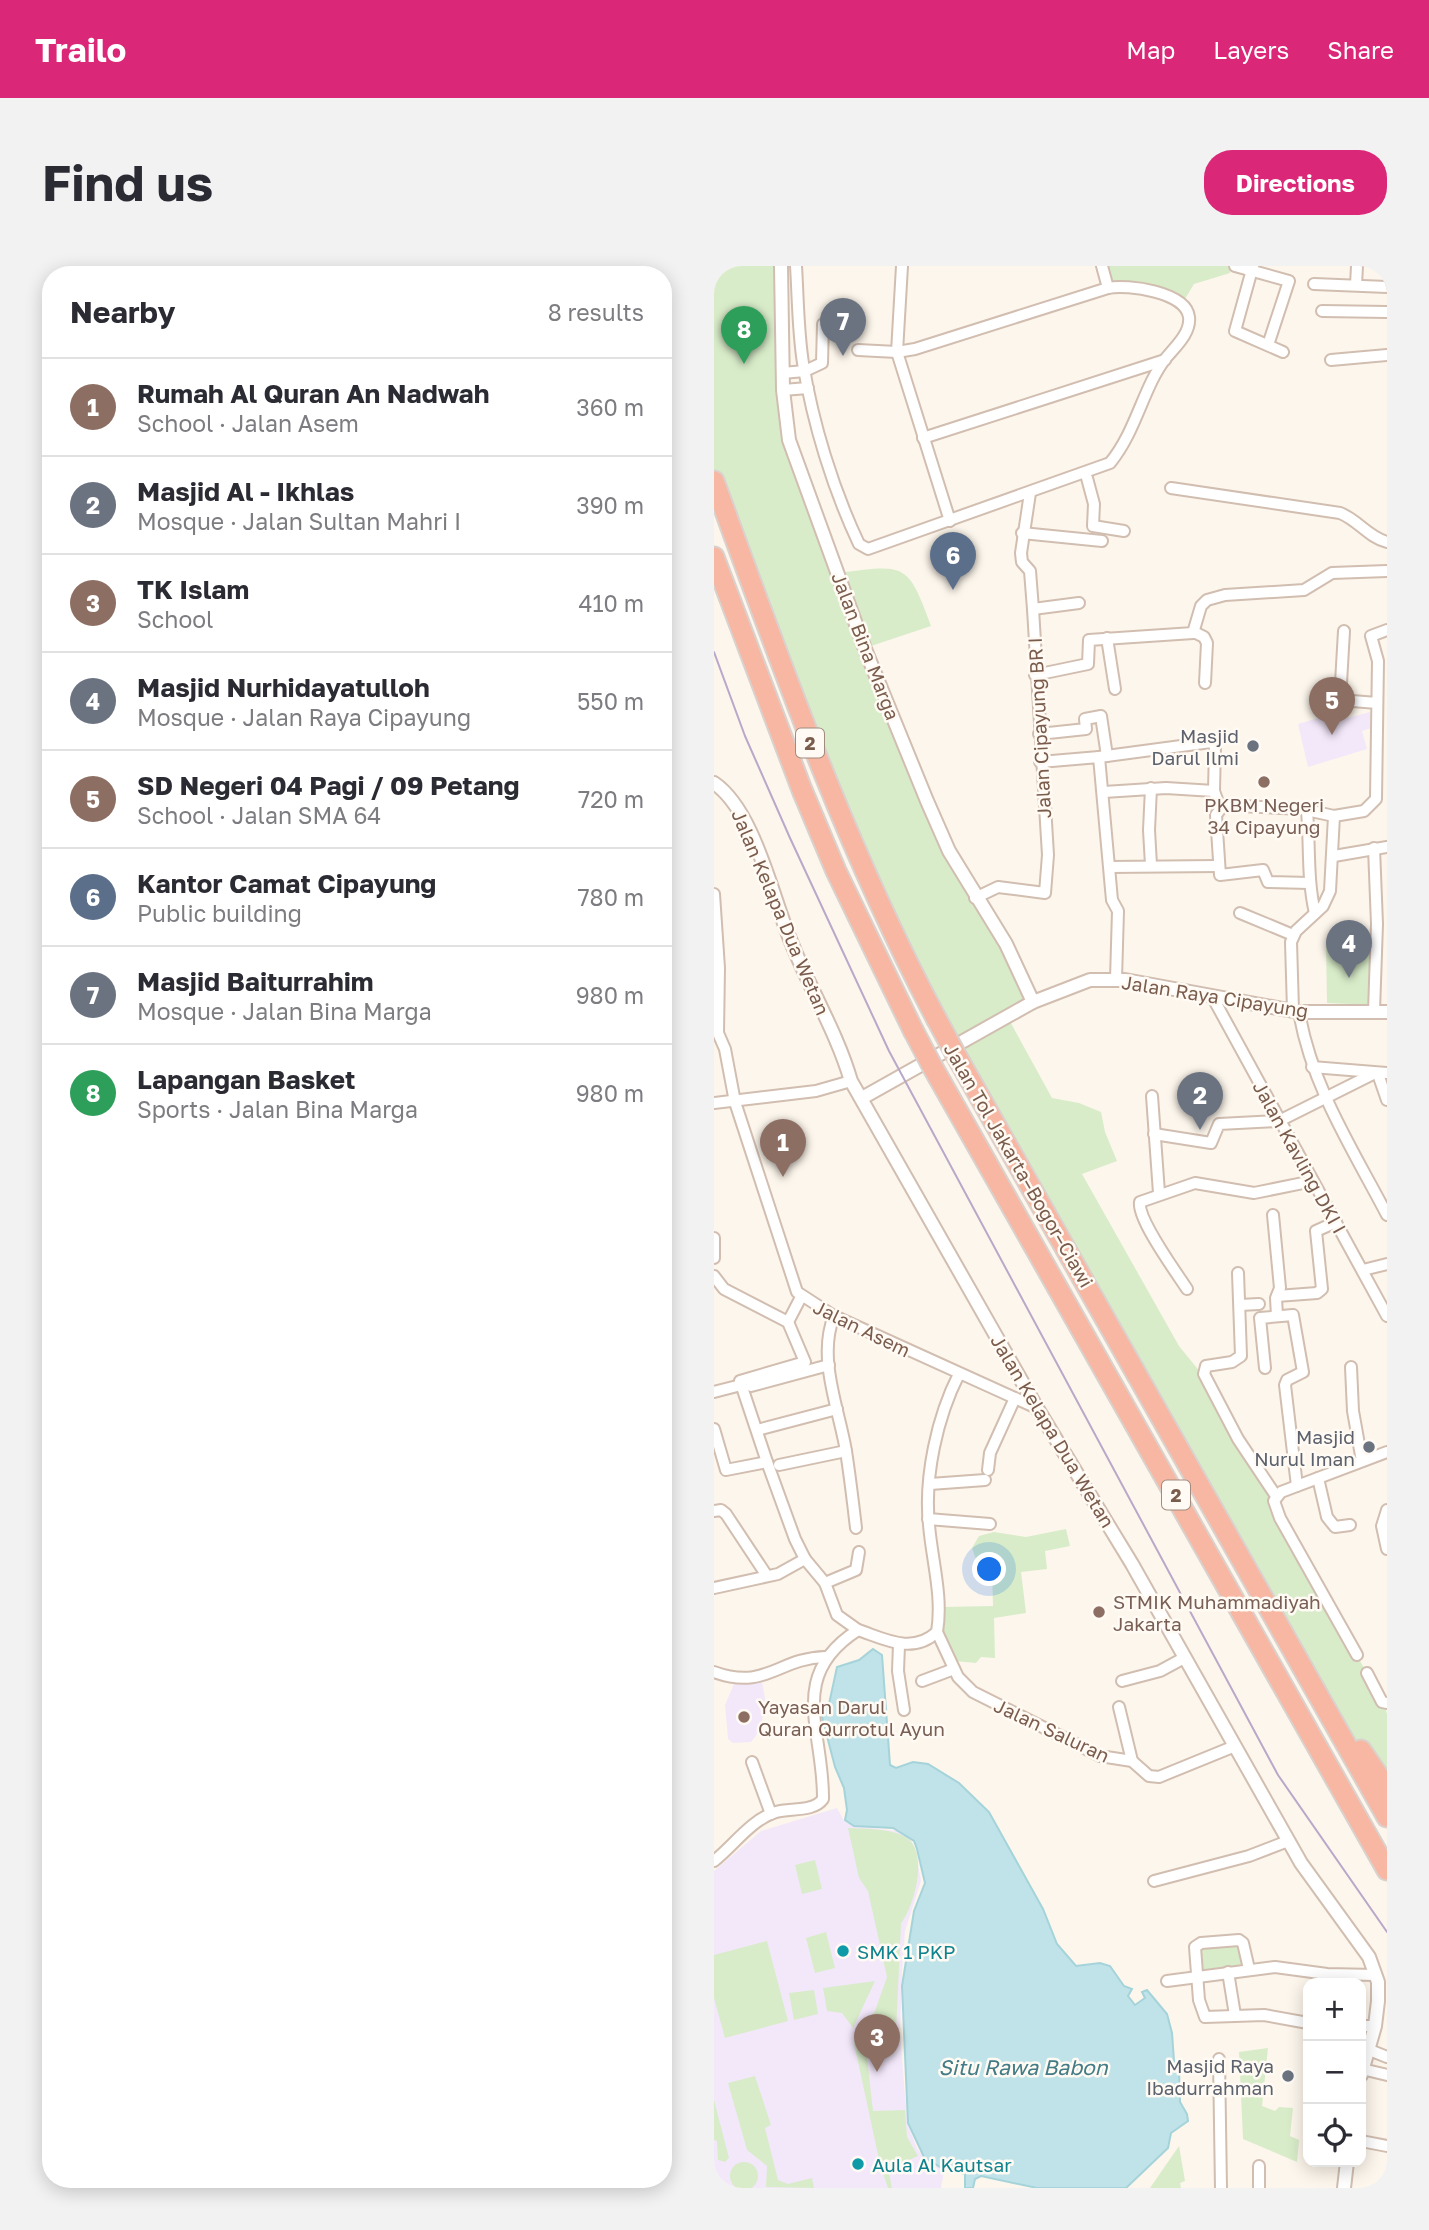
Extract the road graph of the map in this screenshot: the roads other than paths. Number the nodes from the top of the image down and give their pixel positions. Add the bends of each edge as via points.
1 (781, 266) edge
2 (796, 266) edge
3 (902, 266) edge
4 (1102, 266) edge
5 (1236, 266) edge
6 (1357, 266) edge
7 (1252, 269) edge
8 (1314, 284) dead end
9 (1356, 285) junction
10 (1387, 287) edge
11 (1108, 288) junction
12 (1322, 311) dead end
13 (1387, 312) edge
14 (823, 324) dead end
15 (1268, 345) junction
16 (859, 350) dead end
17 (897, 352) junction
18 (1283, 352) dead end
19 (1387, 355) edge
20 (1165, 359) junction
21 (1331, 360) dead end
22 (805, 371) junction
23 (782, 373) junction
24 (808, 388) junction
25 (783, 390) junction
26 (923, 438) junction
27 (1123, 447) junction
28 (1087, 478) junction
29 (714, 481) edge
30 (1171, 488) dead end
31 (1029, 496) junction
32 (950, 521) junction
33 (1124, 531) dead end
34 (1022, 533) junction
35 (1102, 541) dead end
36 (1387, 542) edge
37 (714, 557) edge
38 (1387, 571) edge
39 (1079, 603) dead end
40 (1033, 610) junction
41 (1387, 630) edge
42 (1344, 631) dead end
43 (1194, 632) junction
44 (1107, 638) junction
45 (1035, 674) junction
46 (1205, 683) dead end
47 (1115, 689) dead end
48 (1377, 703) junction
49 (1383, 717) edge
50 (1039, 734) junction
51 (1103, 756) junction
52 (1040, 762) junction
53 (714, 783) edge
54 (1151, 788) junction
55 (1214, 791) junction
56 (1104, 792) junction
57 (1222, 807) junction
58 (1307, 811) junction
59 (1334, 816) junction
60 (1387, 847) edge
61 (1374, 848) junction
62 (1334, 856) junction
63 (1151, 865) junction
64 (1218, 866) junction
65 (1110, 867) junction
66 (1309, 883) junction
67 (714, 894) edge
68 (975, 898) junction
69 (1240, 913) dead end
70 (1315, 913) junction
71 (1293, 935) junction
72 (1116, 979) junction
73 (1213, 998) junction
74 (1033, 1002) junction
75 (1296, 1011) junction
76 (1380, 1012) edge
77 (1312, 1067) junction
78 (1379, 1074) edge
79 (851, 1082) junction
80 (1152, 1096) dead end
81 (862, 1098) junction
82 (1325, 1099) junction
83 (1387, 1100) edge
84 (735, 1102) junction
85 (714, 1103) edge
86 (1279, 1121) junction
87 (1154, 1134) junction
88 (1312, 1181) junction
89 (1159, 1193) junction
90 (1273, 1214) dead end
91 (1387, 1215) edge
92 (1336, 1222) junction
93 (718, 1236) edge
94 (714, 1258) edge
95 (1387, 1264) edge
96 (1363, 1270) junction
97 (1238, 1273) dead end
98 (714, 1276) edge
99 (1186, 1289) dead end
100 (1277, 1296) junction
101 (801, 1297) junction
102 (1259, 1304) dead end
103 (1240, 1306) junction
104 (1277, 1316) junction
105 (1387, 1316) edge
106 (834, 1317) junction
107 (788, 1322) junction
108 (829, 1365) junction
109 (1351, 1367) dead end
110 (1265, 1368) dead end
111 (959, 1374) junction
112 (746, 1385) junction
113 (714, 1392) edge
114 (1015, 1398) junction
115 (1037, 1408) junction
116 (837, 1409) junction
117 (714, 1429) edge
118 (761, 1429) dead end
119 (846, 1451) junction
120 (1387, 1452) edge
121 (1362, 1461) junction
122 (767, 1462) junction
123 (779, 1465) dead end
124 (1318, 1478) junction
125 (930, 1484) junction
126 (1297, 1486) junction
127 (1276, 1496) junction
128 (1387, 1510) edge
129 (714, 1511) edge
130 (928, 1519) junction
131 (990, 1524) dead end
132 (1350, 1525) dead end
133 (856, 1528) dead end
134 (1387, 1549) edge
135 (859, 1552) dead end
136 (805, 1559) junction
137 (767, 1576) junction
138 (825, 1583) junction
139 (714, 1588) edge
140 (858, 1630) junction
141 (937, 1632) junction
142 (899, 1645) junction
143 (1357, 1655) dead end
144 (825, 1657) junction
145 (1184, 1658) junction
146 (954, 1669) junction
147 (714, 1672) edge
148 (1367, 1672) dead end
149 (922, 1681) dead end
150 (1122, 1681) dead end
151 (1387, 1703) edge
152 (1322, 1704) junction
153 (1119, 1707) dead end
154 (904, 1710) dead end
155 (1235, 1746) junction
156 (1132, 1761) junction
157 (752, 1762) dead end
158 (1387, 1788) edge
159 (771, 1814) junction
160 (1387, 1818) edge
161 (1288, 1840) junction
162 (714, 1861) edge
163 (1387, 1870) edge
164 (1154, 1881) dead end
165 (1249, 1969) junction
166 (1228, 1972) junction
167 (1376, 1975) junction
168 (1197, 1976) junction
169 (1167, 1981) dead end
170 (1235, 2015) junction
171 (1303, 2022) edge
172 (1366, 2026) edge
173 (1375, 2026) junction
174 (1367, 2049) junction
175 (1366, 2053) edge
176 (1387, 2057) edge
177 (1219, 2059) dead end
178 (1366, 2073) edge
179 (1387, 2075) edge
180 (1366, 2142) edge
181 (1387, 2146) edge
182 (1259, 2166) dead end
183 (1347, 2167) edge
184 (1222, 2188) edge
185 (1259, 2188) edge
186 (1345, 2188) edge

1 - 23 street, Jalan Bina Marga
2 - 22 street
3 - 17 street
4 - 11 street
5 - 7 street
6 - 9 street
7 - 15 street via 1235,331
7 - 15 street via 1289,281
8 - 9 street
9 - 10 street
11 - 17 street via 959,337
11 - 20 street via 1129,286 1174,299 1184,307 1188,325
12 - 13 street
14 - 22 street via 823,361
15 - 18 street
16 - 17 street
17 - 26 street
19 - 21 street
20 - 26 street
20 - 27 street
22 - 23 street
22 - 24 street
23 - 25 street, Jalan Bina Marga
24 - 25 street
24 - 32 street via 835,484 859,544 872,548
25 - 68 street, Jalan Bina Marga via 789,440 865,649 927,801
26 - 32 street
27 - 28 street via 1115,467
27 - 31 street via 1100,469
28 - 31 street
28 - 33 street via 1094,504 1093,526
29 - 152 highway, Jalan Tol Jakarta–Bogor–Ciawi / 2, bridge via 825,780 936,1018
30 - 36 street via 1340,513 1375,539
31 - 32 street
31 - 34 street, Jalan Cipayung BR I
34 - 35 street
34 - 40 street, Jalan Cipayung BR I via 1022,562 1030,571
37 - 163 highway, Jalan Tol Jakarta–Bogor–Ciawi / 2, bridge via 836,871 932,1066
38 - 43 street via 1332,573 1295,592 1216,597 1201,606
39 - 40 street
40 - 45 street, Jalan Cipayung BR I
41 - 48 street via 1372,635 1378,661
42 - 48 street via 1340,699
43 - 44 street
43 - 46 street via 1207,643
44 - 45 street via 1087,641 1088,664
44 - 47 street
45 - 50 street, Jalan Cipayung BR I
48 - 49 street
49 - 59 street via 1373,804 1364,811
50 - 51 street via 1086,729 1085,719 1101,716
50 - 52 street, Jalan Cipayung BR I
51 - 52 street
51 - 55 street via 1211,742 1215,746
51 - 56 street
52 - 68 street, Jalan Cipayung BR I via 1048,855 1045,893 998,887
53 - 79 street, Jalan Kelapa Dua Wetan via 729,793 742,816 791,943 842,1050
54 - 55 street
54 - 56 street
54 - 63 street
55 - 57 street
56 - 65 street
57 - 58 street
57 - 64 street via 1216,815
58 - 59 street
58 - 66 street
59 - 62 street
60 - 61 street
61 - 62 street
61 - 76 street
62 - 70 street via 1330,891
63 - 64 street
63 - 65 street
64 - 66 street via 1224,877 1263,870 1268,882
65 - 72 street via 1112,900 1118,911
66 - 70 street
67 - 84 street, Jalan Asem via 717,1027
68 - 74 street, Jalan Bina Marga via 1006,944
69 - 71 street
70 - 71 street
71 - 75 street
72 - 73 street, Jalan Raya Cipayung
72 - 74 street, Jalan Raya Cipayung via 1090,980
73 - 75 street, Jalan Raya Cipayung
73 - 86 street, Jalan Kavling DKI I
74 - 81 street, Jalan Raya Cipayung
75 - 76 street, Jalan Raya Cipayung
75 - 77 street
77 - 78 street
77 - 82 street
78 - 82 street
78 - 83 street
79 - 81 street, Jalan Kelapa Dua Wetan
79 - 84 street
80 - 87 street
81 - 115 street, Jalan Kelapa Dua Wetan
82 - 86 street
82 - 91 street
84 - 85 street
84 - 101 street, Jalan Asem via 792,1282
86 - 87 street via 1219,1124 1211,1143
86 - 88 street, Jalan Kavling DKI I
87 - 89 street
88 - 89 street via 1254,1193 1195,1183
88 - 92 street, Jalan Kavling DKI I
89 - 99 street via 1138,1206
90 - 100 street
92 - 96 street, Jalan Kavling DKI I
92 - 100 street via 1316,1231 1322,1289
93 - 94 street
95 - 96 street
96 - 105 street, Jalan Kavling DKI I
97 - 103 street
98 - 107 street via 724,1289
100 - 104 street
101 - 106 street, Jalan Asem
101 - 107 street
102 - 103 street
103 - 127 street via 1241,1356 1210,1365 1203,1374 1238,1440
104 - 110 street via 1260,1318
104 - 126 street via 1293,1315 1303,1367 1302,1373 1285,1385
106 - 108 street via 828,1331
106 - 111 street, Jalan Asem
107 - 112 street via 805,1362 740,1381
108 - 112 street
108 - 116 street
109 - 121 street via 1351,1400
111 - 114 street, Jalan Asem
111 - 125 street via 947,1400
112 - 113 street
112 - 122 street
114 - 115 street, Jalan Asem
114 - 125 street via 992,1448 986,1475
115 - 145 street, Jalan Kelapa Dua Wetan
116 - 118 street
116 - 119 street
117 - 122 street via 726,1470
119 - 123 street
119 - 133 street
120 - 121 street
121 - 124 street
122 - 136 street
124 - 126 street
124 - 132 street via 1328,1520 1335,1527
125 - 130 street
126 - 127 street
127 - 143 street via 1275,1507
128 - 134 street via 1382,1526
129 - 137 street via 726,1514
130 - 131 street
130 - 141 street via 937,1577
135 - 138 street via 856,1570
136 - 137 street
136 - 138 street
137 - 139 street
138 - 140 street via 837,1615
140 - 142 street
140 - 144 street
141 - 142 street via 919,1643
141 - 146 street, Jalan Saluran
142 - 154 street
144 - 147 street via 808,1658 753,1679
144 - 159 street via 815,1690 823,1799 817,1805
145 - 150 street via 1160,1671
145 - 155 street, Jalan Kelapa Dua Wetan
146 - 149 street
146 - 156 street, Jalan Saluran via 961,1682 981,1696 1100,1756
148 - 151 street via 1382,1702
152 - 158 highway
152 - 160 highway, Jalan Tol Jakarta–Bogor–Ciawi / 2
153 - 156 street
155 - 156 street, Jalan Saluran via 1159,1777 1149,1776
155 - 161 street, Jalan Kelapa Dua Wetan
157 - 159 street
159 - 162 street
161 - 164 street via 1249,1856
161 - 167 street, Jalan Kelapa Dua Wetan via 1363,1946
165 - 166 street
165 - 167 street
165 - 168 street via 1243,1942 1224,1941 1195,1947
166 - 168 street
166 - 170 street
167 - 173 street, Jalan Kelapa Dua Wetan
168 - 169 street
168 - 170 street via 1205,2017
170 - 171 street
172 - 173 street
173 - 174 street, Jalan Kelapa Dua Wetan
174 - 175 street, Jalan Kelapa Dua Wetan
174 - 176 street
177 - 184 street
178 - 179 street
180 - 181 street
182 - 185 street
183 - 186 street

